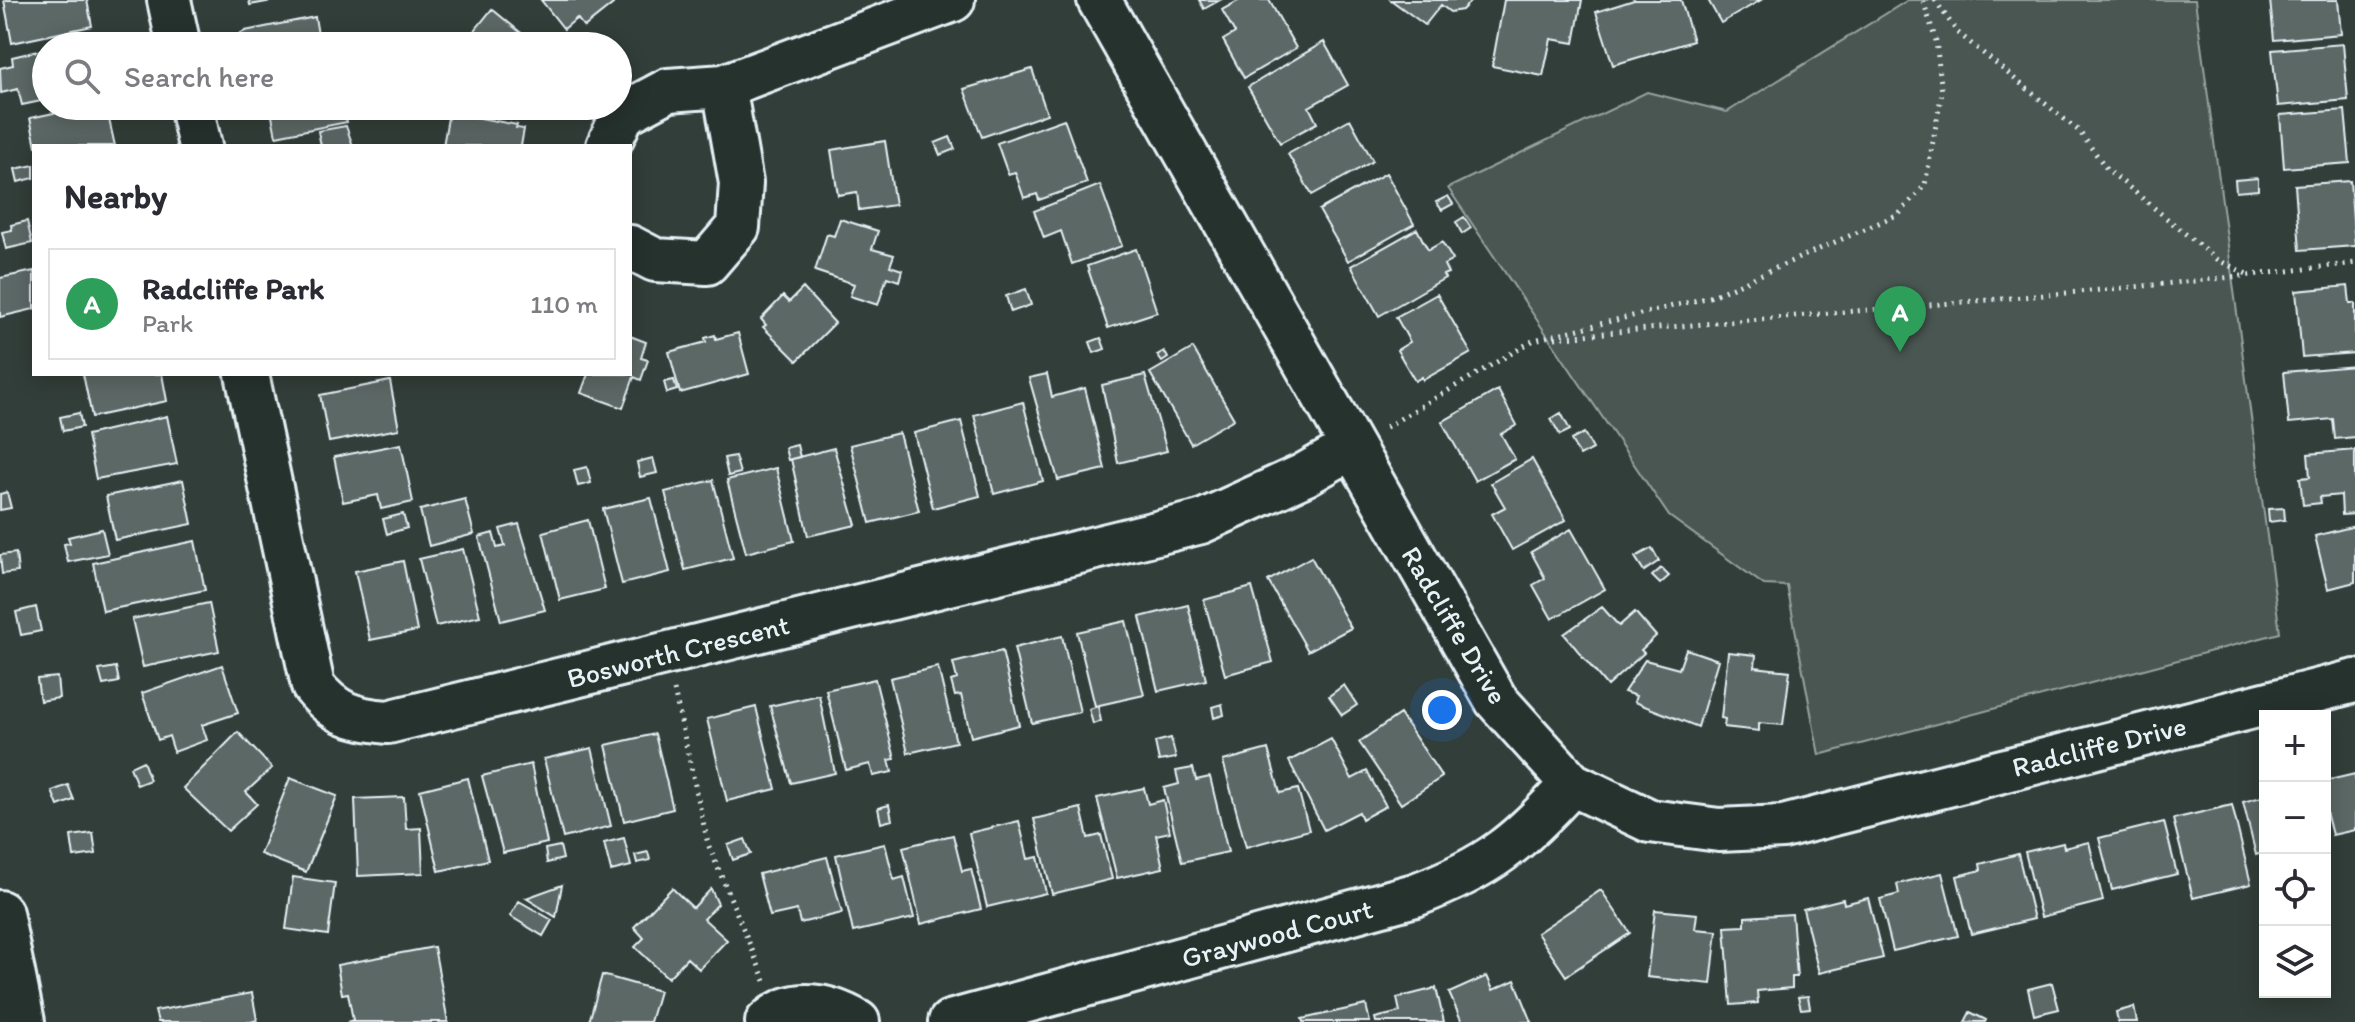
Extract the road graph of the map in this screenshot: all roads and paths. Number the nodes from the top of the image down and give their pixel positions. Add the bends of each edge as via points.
1 (169, 0) edge
2 (953, 0) edge
3 (1099, 0) edge
4 (1923, 0) edge
5 (1935, 0) edge
6 (176, 32) edge
7 (724, 86) junction
8 (632, 109) edge
9 (194, 120) edge
10 (620, 120) edge
11 (200, 144) edge
12 (609, 144) edge
13 (632, 248) edge
14 (2355, 263) edge
15 (2252, 276) junction
16 (1534, 340) junction
17 (247, 376) edge
18 (1351, 448) junction
19 (666, 654) junction
20 (2355, 681) edge
21 (1572, 784) junction
22 (0, 913) edge
23 (770, 1019) edge
24 (22, 1022) edge
25 (858, 1022) edge
26 (950, 1022) edge

1 - 6 street
2 - 7 street
3 - 18 street, Radcliffe Drive
4 - 16 path via 1936,41 1942,92 1925,185 1899,214 1710,297
5 - 15 path via 1957,32 2079,131 2107,169 2216,259
7 - 8 street via 668,90
7 - 13 street via 741,183 738,227 707,263 655,260
9 - 11 street
10 - 12 street
14 - 15 path
15 - 16 path
16 - 18 path
17 - 19 street, Bosworth Crescent via 313,686 328,704 351,718 388,722
18 - 19 street, Bosworth Crescent via 1201,522
18 - 21 street, Radcliffe Drive via 1496,700
19 - 23 path via 708,844 763,975
20 - 21 street, Radcliffe Drive via 1783,827 1719,830 1650,821
21 - 26 street, Graywood Court via 1515,842 1452,881
22 - 24 main road
23 - 25 street via 798,1006 823,1006

